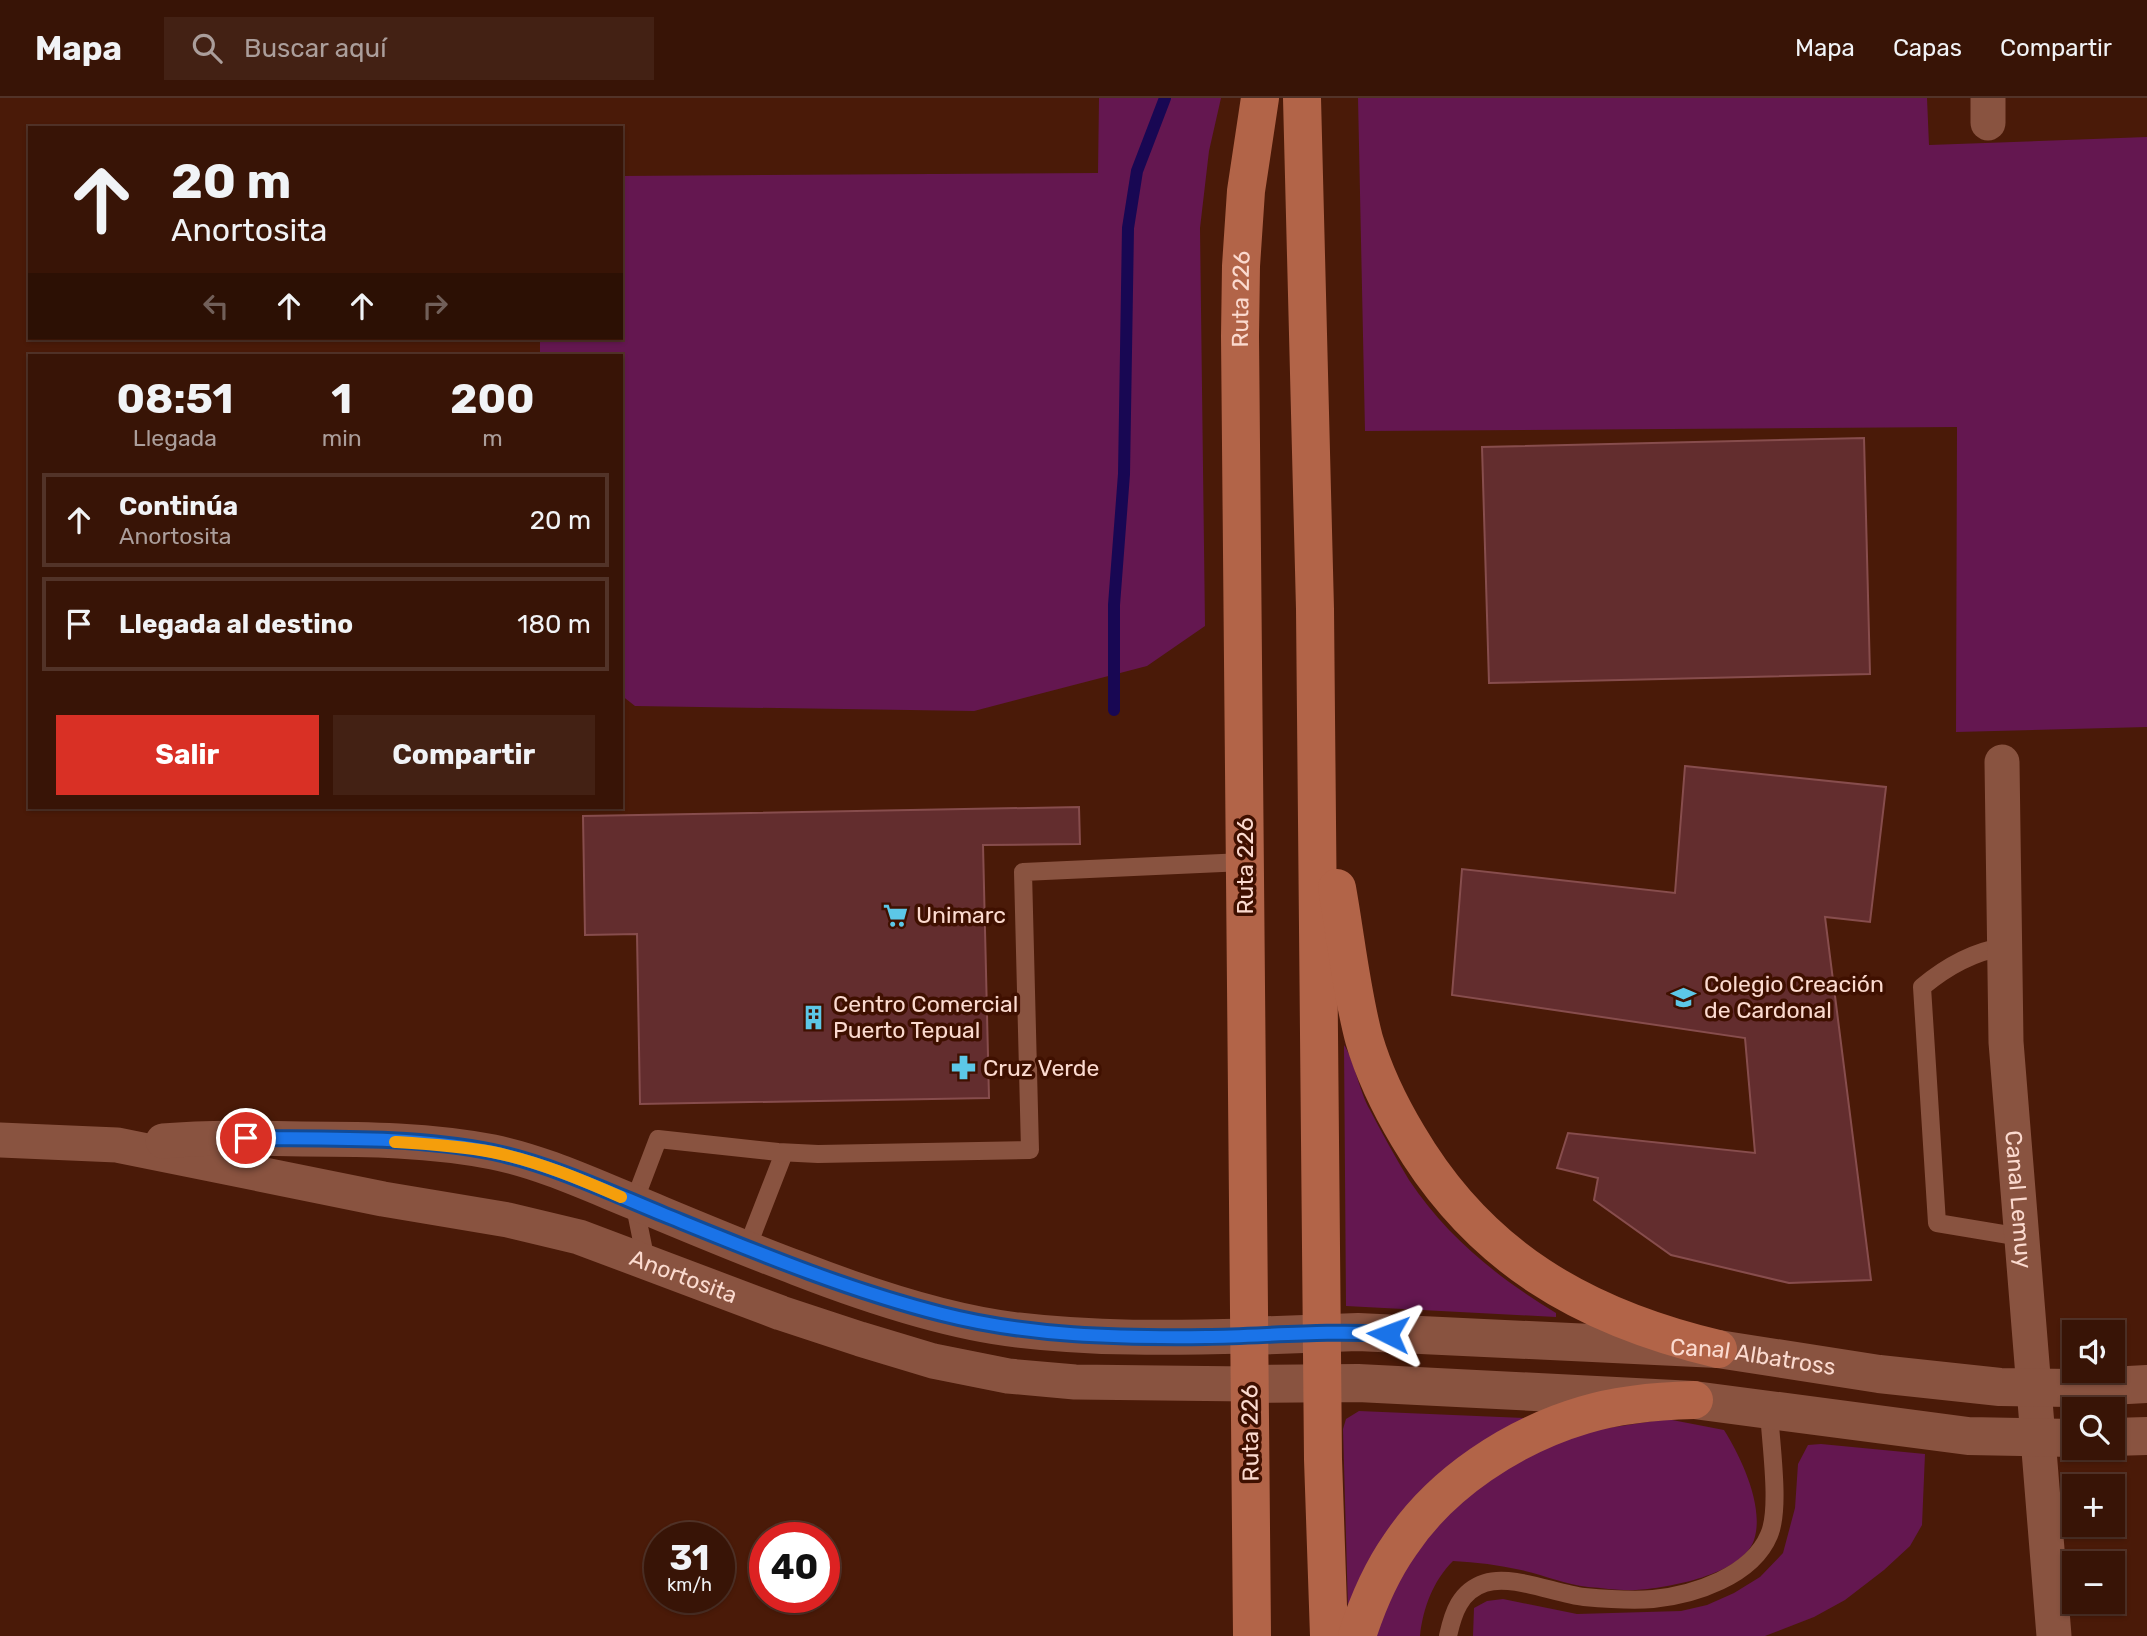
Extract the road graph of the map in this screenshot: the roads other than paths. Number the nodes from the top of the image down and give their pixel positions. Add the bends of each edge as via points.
1 (1259, 98) edge
2 (1302, 98) edge
3 (2002, 762) dead end
4 (1318, 784) junction
5 (1244, 862) junction
6 (2003, 947) junction
7 (0, 1140) edge
8 (117, 1145) junction
9 (784, 1153) junction
10 (634, 1202) junction
11 (2021, 1237) junction
12 (747, 1248) junction
13 (646, 1261) junction
14 (1340, 1332) junction
15 (1248, 1336) junction
16 (1718, 1349) junction
17 (1341, 1382) junction
18 (1250, 1384) junction
19 (2147, 1384) edge
20 (2033, 1387) junction
21 (1695, 1400) junction
22 (1769, 1409) junction
23 (2147, 1436) edge
24 (2125, 1437) edge
25 (2056, 1439) edge
26 (1252, 1636) edge
27 (1329, 1636) edge
28 (1357, 1636) edge
29 (1448, 1636) edge
30 (2054, 1636) edge

1 - 5 main road, Ruta 226 via 1241,266
2 - 4 main road
3 - 6 street, Canal Lemuy
4 - 14 main road
4 - 16 main road via 1365,1040 1394,1111 1435,1179 1481,1232 1539,1277 1625,1322
5 - 9 lane via 1023,872 1030,1150
5 - 15 main road, Ruta 226
6 - 11 street, Canal Lemuy
6 - 11 lane via 1971,956 1922,986 1937,1223
7 - 8 street, Anortosita
8 - 10 street, Anortosita via 216,1138 445,1145 540,1165
8 - 13 street, Anortosita via 508,1220 579,1237
9 - 10 lane via 658,1139
9 - 12 lane
10 - 12 street, Anortosita
10 - 13 lane
11 - 20 street, Canal Lemuy
12 - 15 street, Anortosita via 874,1295 1016,1330 1101,1336
13 - 18 street, Anortosita via 781,1313 933,1361 1008,1376 1075,1382
14 - 15 street, Canal Albatross
14 - 16 street, Canal Albatross
14 - 17 main road
15 - 18 main road, Ruta 226
16 - 20 street, Canal Albatross via 1958,1384
17 - 18 street
17 - 21 street
17 - 27 main road via 1323,1459
18 - 26 main road, Ruta 226
19 - 20 street, Canal Albatross
20 - 25 street, Canal Lemuy
21 - 22 street
21 - 28 main road via 1650,1401 1586,1414 1521,1442 1468,1474 1426,1512 1400,1545
22 - 25 street via 1968,1436
22 - 29 lane via 1774,1504 1770,1533 1760,1553 1746,1566 1703,1586 1651,1599 1585,1597 1514,1582 1487,1582 1467,1592 1454,1611
23 - 24 street
25 - 30 street, Canal Lemuy

